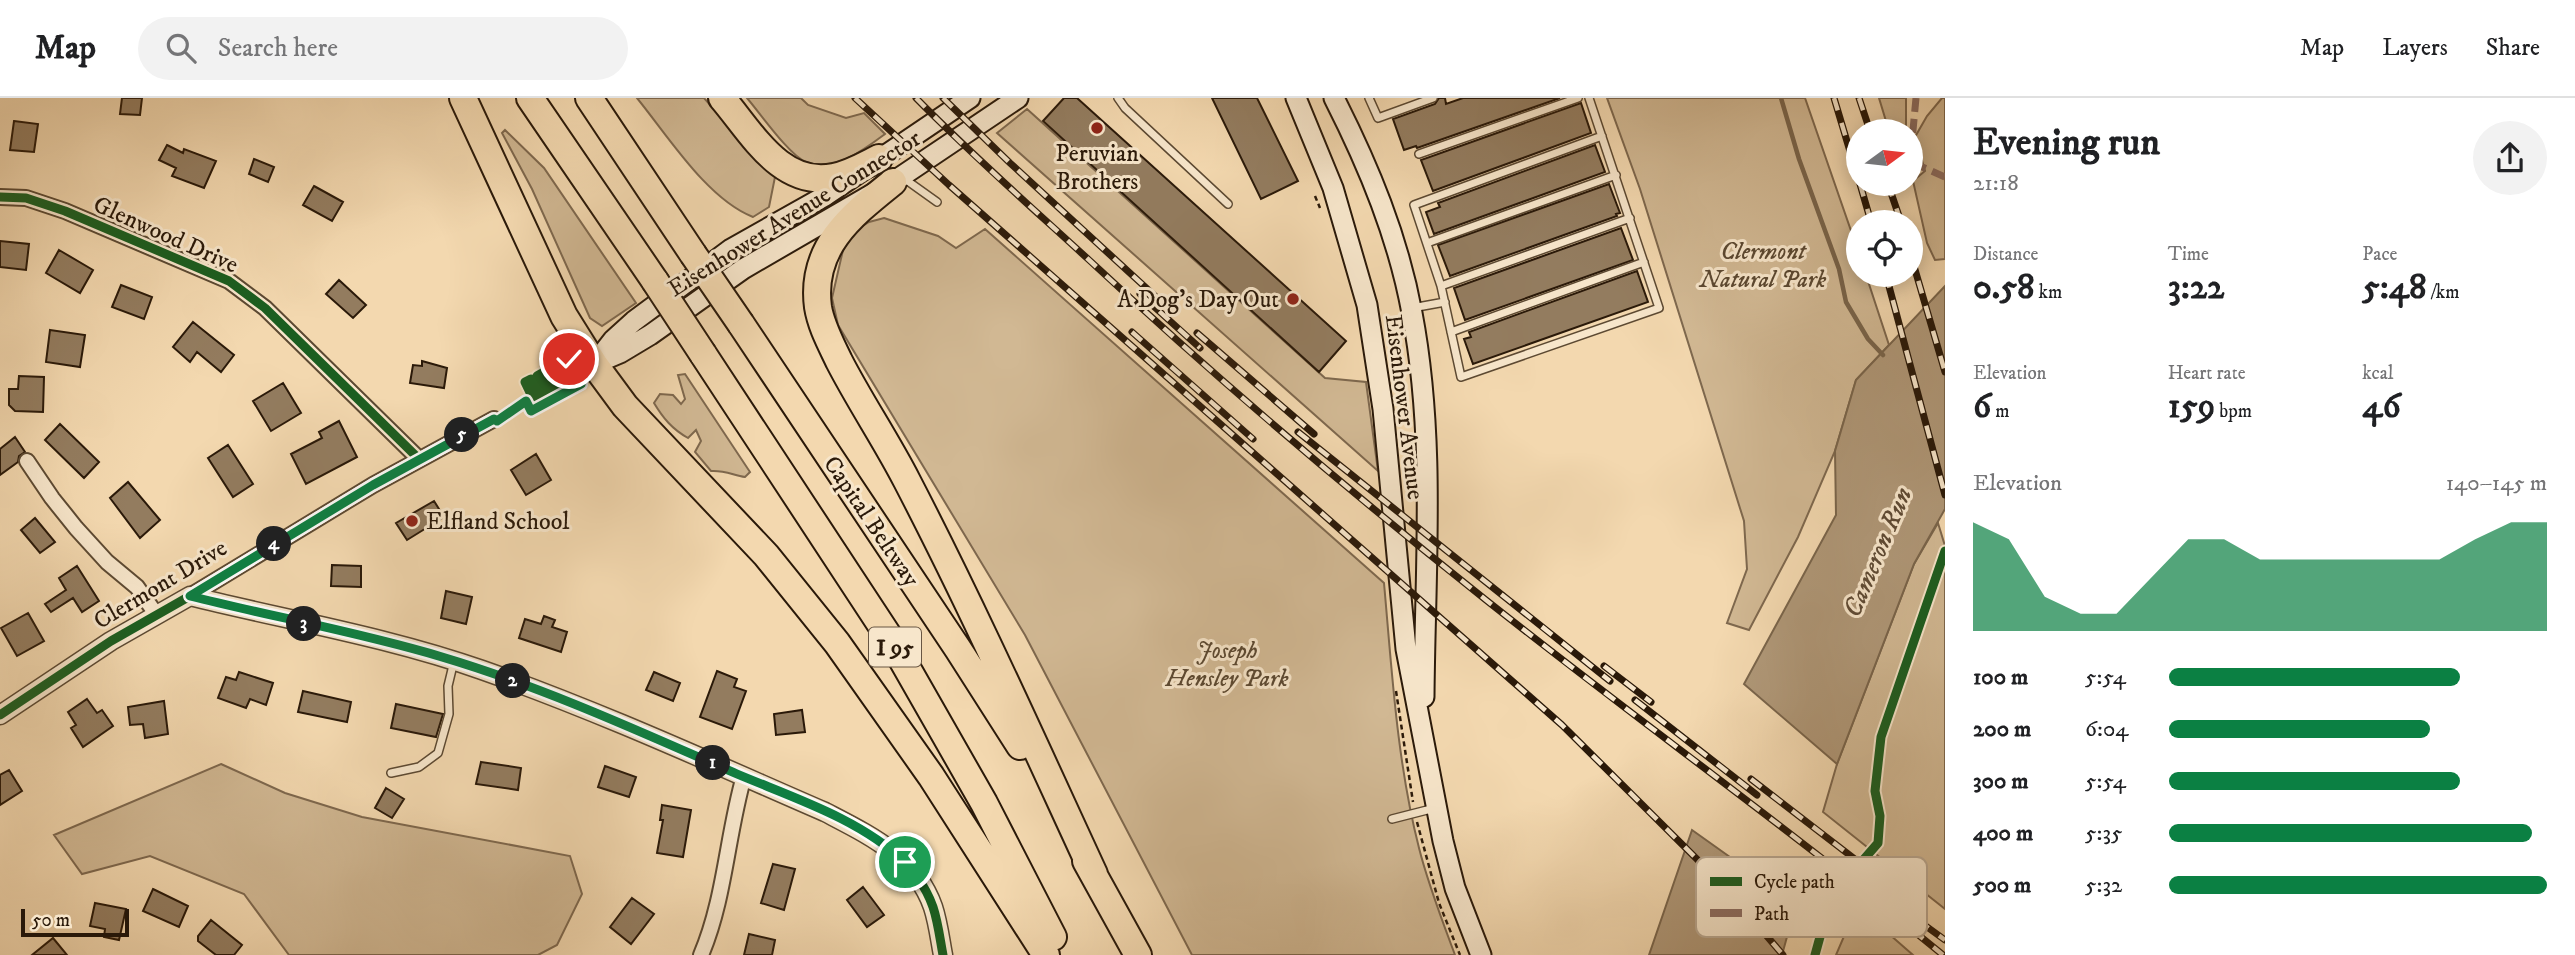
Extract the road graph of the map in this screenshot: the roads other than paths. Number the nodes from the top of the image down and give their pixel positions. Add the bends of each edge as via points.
1 (463, 98) edge
2 (530, 98) edge
3 (589, 98) edge
4 (722, 98) edge
5 (970, 98) edge
6 (1018, 98) edge
7 (1118, 98) edge
8 (1296, 98) edge
9 (1334, 98) edge
10 (1369, 98) edge
11 (1433, 98) edge
12 (1578, 98) edge
13 (1589, 98) edge
14 (1602, 136) junction
15 (1419, 154) dead end
16 (879, 158) junction
17 (1616, 175) junction
18 (897, 179) junction
19 (0, 197) edge
20 (937, 202) dead end
21 (1228, 204) dead end
22 (1630, 218) junction
23 (1427, 243) junction
24 (1644, 262) junction
25 (1441, 286) junction
26 (1445, 302) junction
27 (1411, 308) junction
28 (1451, 332) junction
29 (572, 375) junction
30 (494, 419) dead end
31 (419, 458) junction
32 (27, 461) dead end
33 (190, 596) junction
34 (156, 614) junction
35 (454, 661) junction
36 (0, 715) edge
37 (1422, 733) junction
38 (391, 773) dead end
39 (744, 776) junction
40 (1436, 808) junction
41 (1392, 819) dead end
42 (1094, 874) junction
43 (701, 955) edge
44 (943, 955) edge
45 (1046, 955) edge
46 (1062, 955) edge
47 (1138, 955) edge
48 (1481, 955) edge

1 - 29 highway via 564,316
2 - 46 highway, Capital Beltway / I 95, bridge via 891,640 984,803
3 - 42 highway, Capital Beltway / I 95, bridge via 1007,725
4 - 16 highway via 772,159 792,173 833,177
5 - 16 main road, Eisenhower Avenue Connector
6 - 18 main road, Eisenhower Avenue Connector
7 - 21 lane
8 - 37 main road, Eisenhower Avenue via 1333,188 1367,305 1384,409 1406,649
9 - 27 main road, Eisenhower Avenue via 1382,204
10 - 11 lane via 1378,118
12 - 15 lane
13 - 14 lane
14 - 17 lane
14 - 23 lane via 1414,205
16 - 29 main road, Eisenhower Avenue Connector via 825,196 731,249
17 - 22 lane
17 - 23 lane
18 - 20 lane
18 - 29 main road, Eisenhower Avenue Connector via 743,269 620,353
18 - 42 highway via 848,220 830,244 818,282 822,323 965,593
19 - 31 street, Glenwood Drive via 26,198 65,211 230,282 265,308
22 - 24 lane
22 - 25 lane
23 - 25 lane
24 - 28 lane
24 - 28 lane via 1659,308 1461,377
25 - 26 lane
26 - 27 lane
26 - 28 lane
27 - 37 main road, Eisenhower Avenue via 1423,385 1427,457
29 - 45 highway via 625,406 766,555 837,643 931,776
30 - 31 street, Clermont Drive
31 - 33 street, Clermont Drive
32 - 34 street via 76,528 137,587
33 - 34 street, Clermont Drive
33 - 35 street
34 - 36 street, Clermont Drive
35 - 38 lane via 449,715 438,752 419,767
35 - 39 street
37 - 40 main road, Eisenhower Avenue
39 - 43 street via 717,905
39 - 44 street via 825,812 895,853 926,890
40 - 41 lane
40 - 48 main road, Eisenhower Avenue via 1455,888
42 - 47 highway, Capital Beltway / I 95

